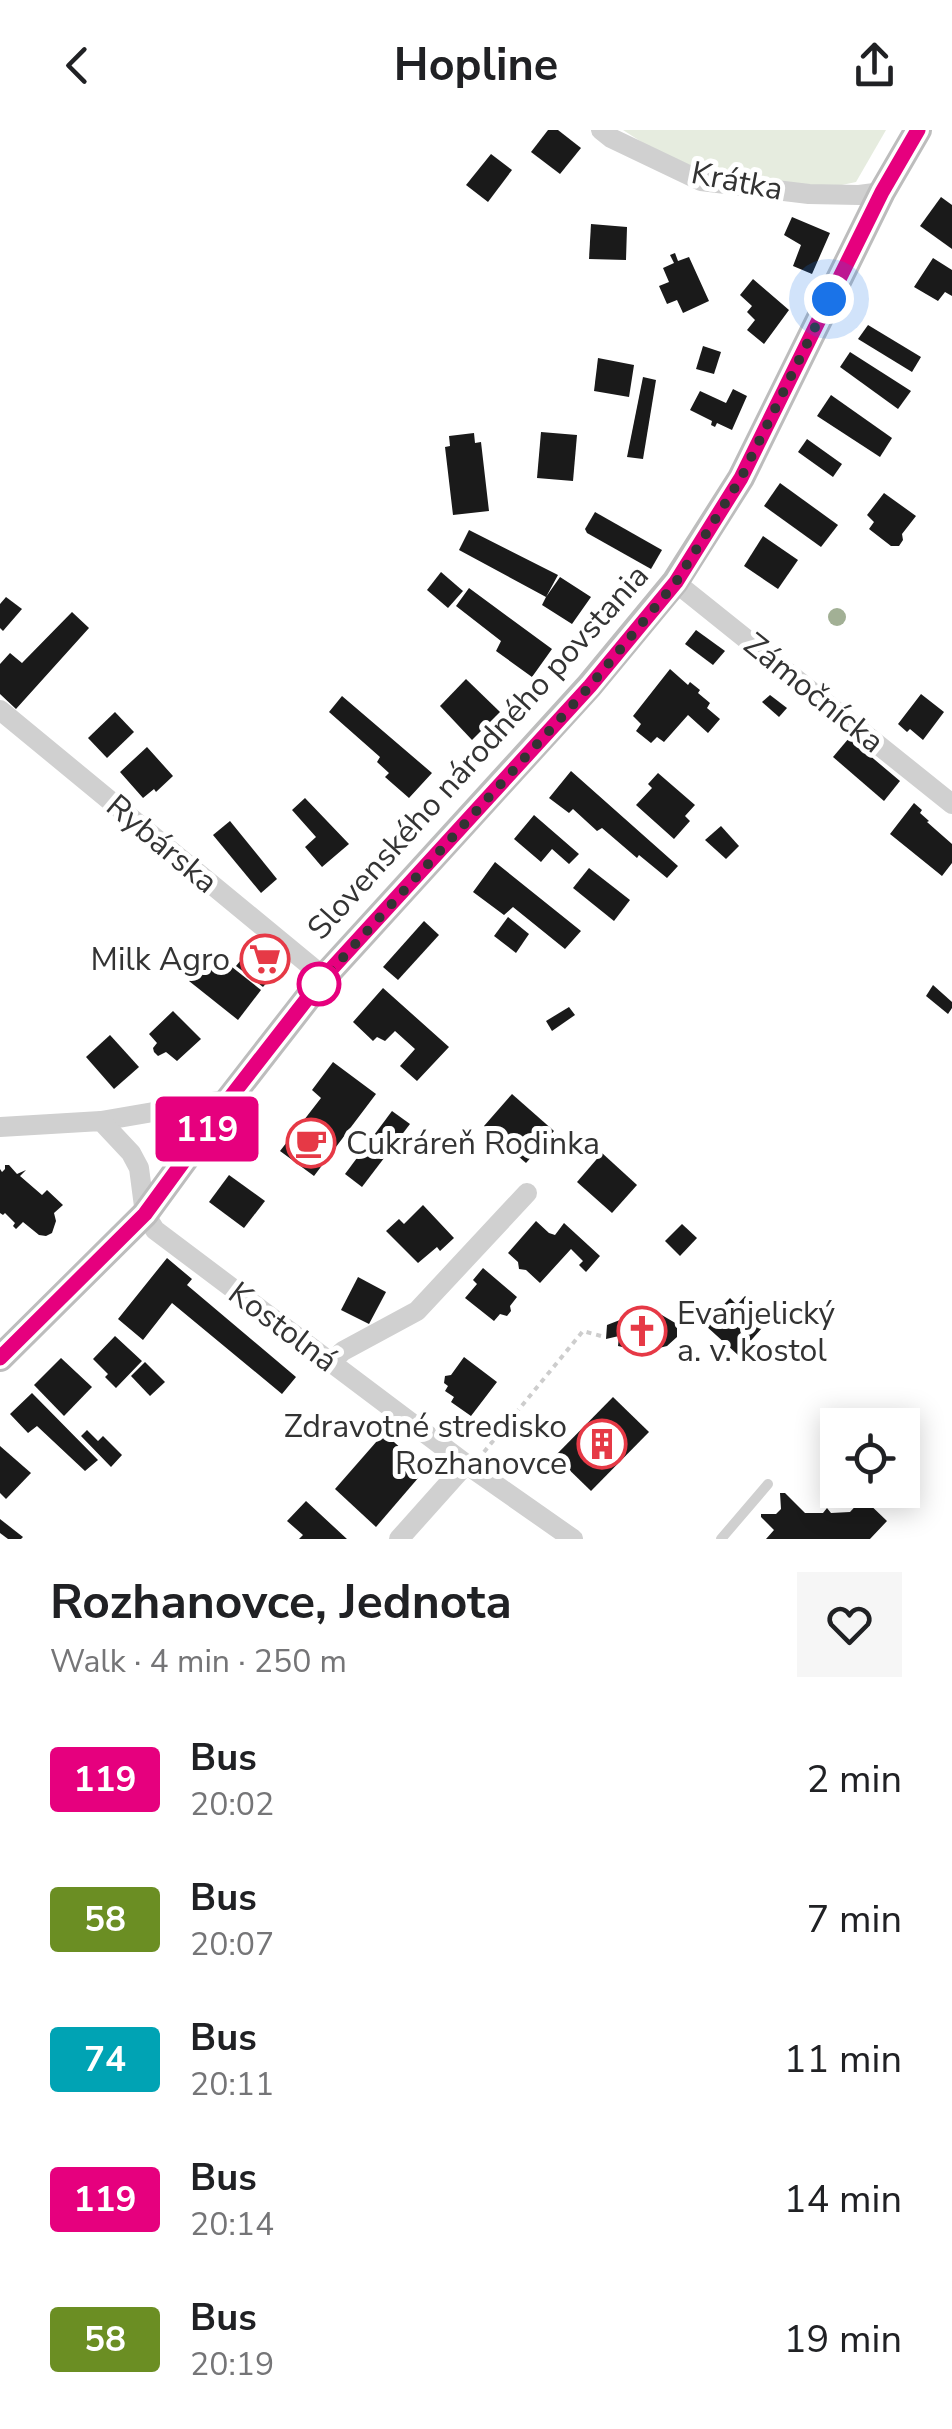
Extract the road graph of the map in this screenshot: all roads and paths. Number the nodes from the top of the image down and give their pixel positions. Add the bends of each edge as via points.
1 (601, 130) edge
2 (918, 130) edge
3 (882, 192) junction
4 (676, 582) junction
5 (0, 710) edge
6 (952, 804) edge
7 (324, 977) junction
8 (229, 1099) junction
9 (100, 1121) junction
10 (0, 1128) edge
11 (526, 1194) dead end
12 (145, 1214) junction
13 (601, 1336) dead end
14 (0, 1358) edge
15 (330, 1362) junction
16 (473, 1460) junction
17 (768, 1484) dead end
18 (398, 1539) edge
19 (573, 1539) edge
20 (720, 1539) edge

1 - 3 street, Krátka via 701,180 809,194
2 - 3 street, Slovenského národného povstania
3 - 4 street, Slovenského národného povstania via 741,478
4 - 6 street, Zámočnícka
4 - 7 street, Slovenského národného povstania
5 - 7 street, Rybárska
7 - 8 street, Slovenského národného povstania
8 - 9 street
8 - 12 street, Slovenského národného povstania
9 - 10 street
9 - 12 street via 139,1168
11 - 15 street via 417,1311
12 - 14 street, Slovenského národného povstania
12 - 15 street, Kostolná via 155,1230
13 - 16 path via 583,1331
15 - 16 street, Kostolná
16 - 18 street
16 - 19 street, Kostolná
17 - 20 lane

